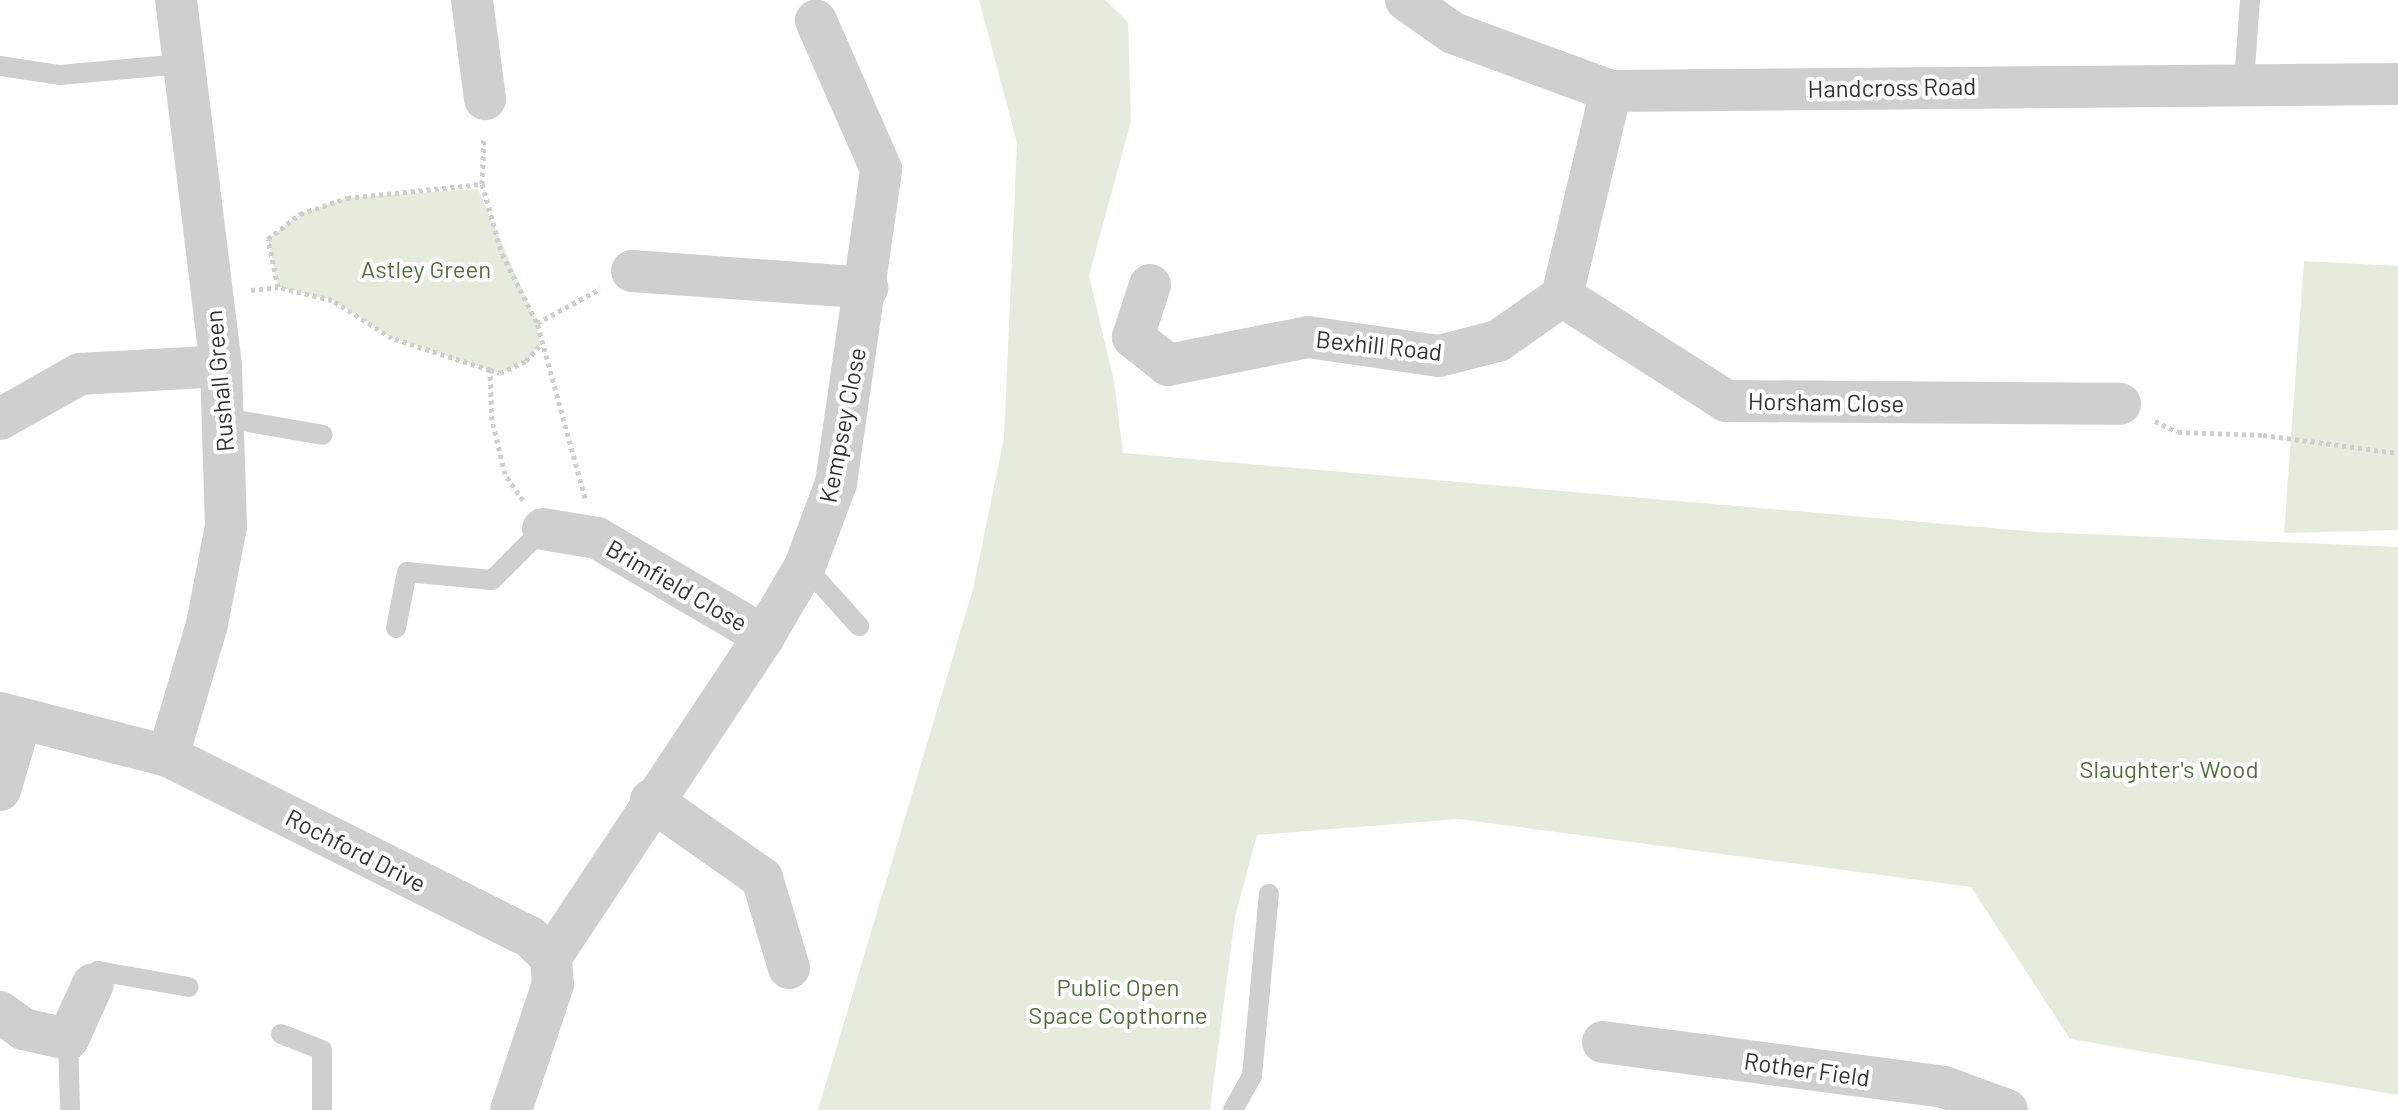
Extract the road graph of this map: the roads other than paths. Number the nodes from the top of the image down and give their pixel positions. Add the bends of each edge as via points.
1 (176, 0) edge
2 (472, 0) edge
3 (1406, 0) edge
4 (2250, 0) edge
5 (816, 21) dead end
6 (182, 64) junction
7 (0, 66) edge
8 (2244, 82) junction
9 (2398, 84) edge
10 (1611, 91) junction
11 (485, 99) road end
12 (632, 271) road end
13 (1150, 285) dead end
14 (867, 288) junction
15 (1562, 296) junction
16 (221, 366) junction
17 (2120, 404) road end
18 (225, 418) junction
19 (0, 419) edge
20 (323, 435) dead end
21 (543, 529) joint
22 (805, 566) junction
23 (859, 626) dead end
24 (396, 628) dead end
25 (764, 636) junction
26 (11, 716) edge
27 (168, 756) junction
28 (0, 790) edge
29 (651, 800) junction
30 (1269, 894) dead end
31 (551, 957) junction
32 (789, 968) dead end
33 (93, 984) joint
34 (189, 987) dead end
35 (0, 1012) edge
36 (281, 1034) dead end
37 (68, 1039) junction
38 (1603, 1042) dead end
39 (70, 1107) dead end
40 (322, 1110) edge
41 (511, 1110) edge
42 (1233, 1110) edge
43 (2007, 1110) edge

1 - 6 street, Rushall Green
2 - 11 street
3 - 10 street, Handcross Road via 1453,33
4 - 8 lane
5 - 14 street, Kempsey Close via 881,169
6 - 7 lane via 60,75
6 - 16 street, Rushall Green
8 - 9 street, Handcross Road
8 - 10 street, Handcross Road
10 - 15 street
12 - 14 street
13 - 15 street, Bexhill Road via 1133,337 1168,365 1308,337 1439,356 1498,341
14 - 22 street, Kempsey Close via 836,483
15 - 17 street, Horsham Close via 1726,401
16 - 18 street, Rushall Green
16 - 19 street via 80,374
18 - 20 lane
18 - 27 street, Rushall Green via 226,526 207,624
21 - 24 lane via 492,580 407,572
21 - 25 street, Brimfield Close via 597,538
22 - 23 lane
22 - 25 street, Kempsey Close
25 - 29 street, Kempsey Close
26 - 27 street, Rochford Drive
26 - 28 street
27 - 31 street, Rochford Drive via 530,937
29 - 31 street, Kempsey Close via 587,910
29 - 32 street via 762,878
30 - 42 lane via 1252,1076
31 - 41 street via 553,984
33 - 34 lane via 98,971
33 - 37 street
35 - 37 street via 23,1029
36 - 40 lane via 322,1050
37 - 39 lane
38 - 43 street, Rother Field via 1944,1087

